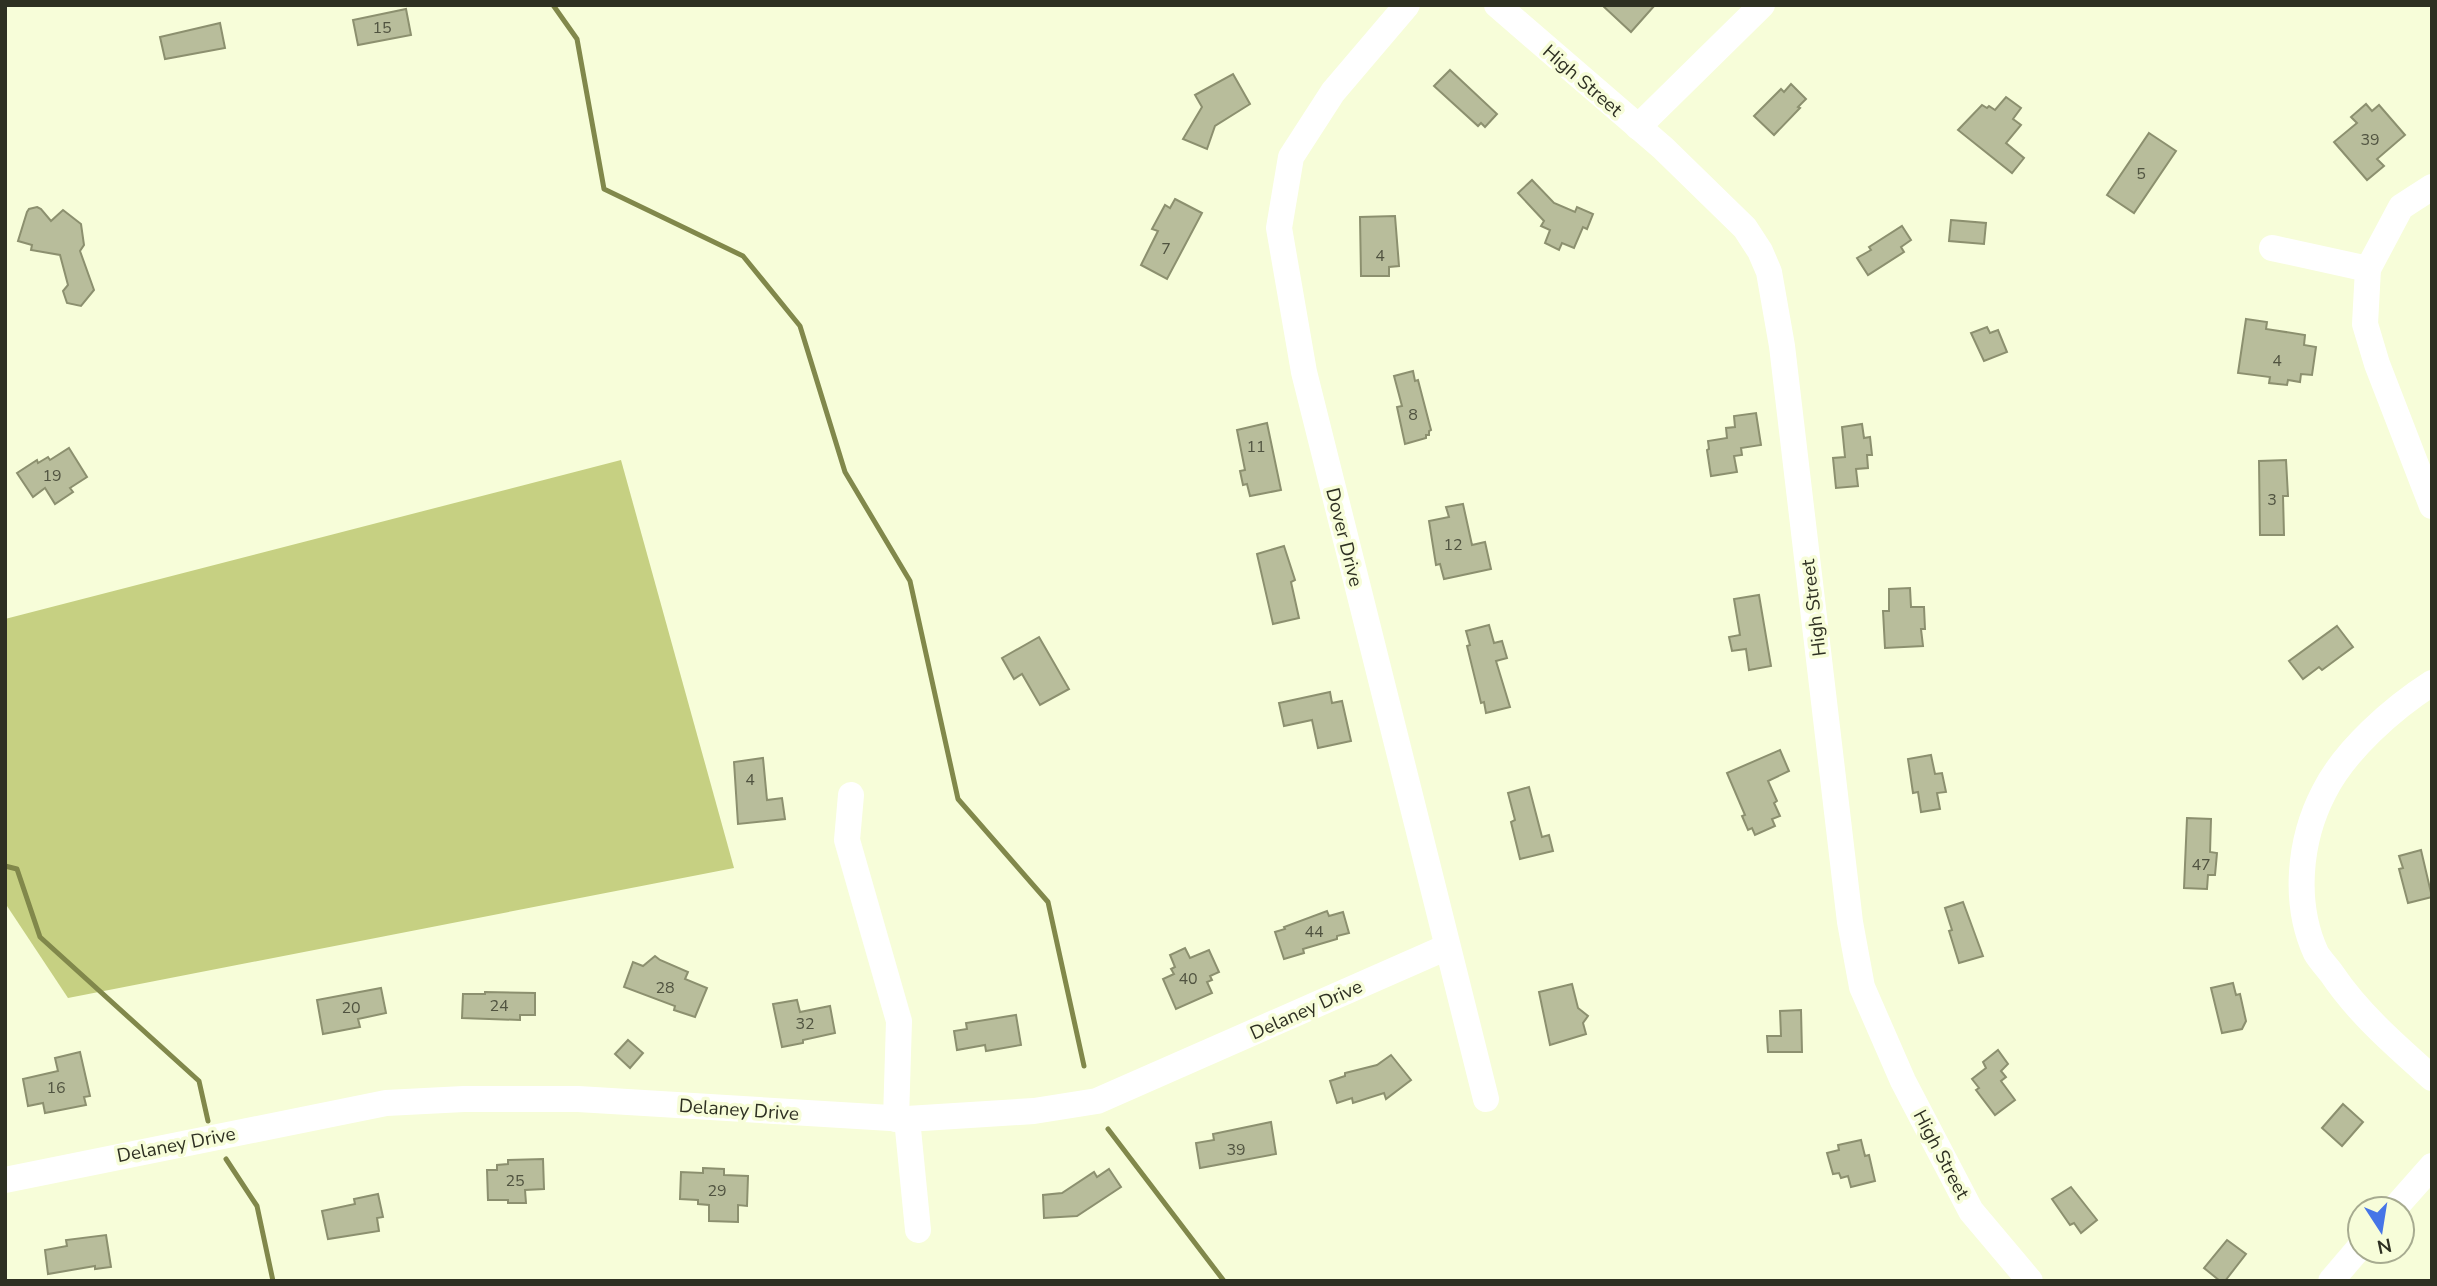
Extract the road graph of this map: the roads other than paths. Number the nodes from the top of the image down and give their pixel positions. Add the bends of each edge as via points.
1 (1407, 5) edge
2 (1497, 5) edge
3 (1762, 5) edge
4 (1638, 127) junction
5 (2432, 187) edge
6 (2272, 248) dead end
7 (2368, 269) junction
8 (2432, 506) edge
9 (2432, 683) edge
10 (851, 795) dead end
11 (1447, 947) junction
12 (2432, 1078) edge
13 (1486, 1099) dead end
14 (901, 1119) junction
15 (2432, 1166) edge
16 (5, 1180) edge
17 (2406, 1195) edge
18 (918, 1230) dead end
19 (2346, 1263) edge
20 (2030, 1281) edge
21 (2331, 1281) edge

1 - 11 street, Dover Drive via 1333,92 1291,157 1279,228 1304,372
2 - 4 street, High Street
3 - 4 street
4 - 20 street, High Street via 1745,228 1769,272 1782,346 1850,922 1862,987 1903,1081 1971,1211
5 - 7 street via 2401,207
6 - 7 street
7 - 8 street via 2365,324
9 - 12 street via 2347,757 2324,792 2307,838 2301,878 2304,914 2316,953 2347,996
10 - 14 street via 847,841 900,1021
11 - 13 street, Dover Drive
11 - 14 street, Delaney Drive via 1097,1101 1034,1111
14 - 16 street, Delaney Drive via 578,1099 386,1103
14 - 18 street
15 - 17 street
19 - 21 street

